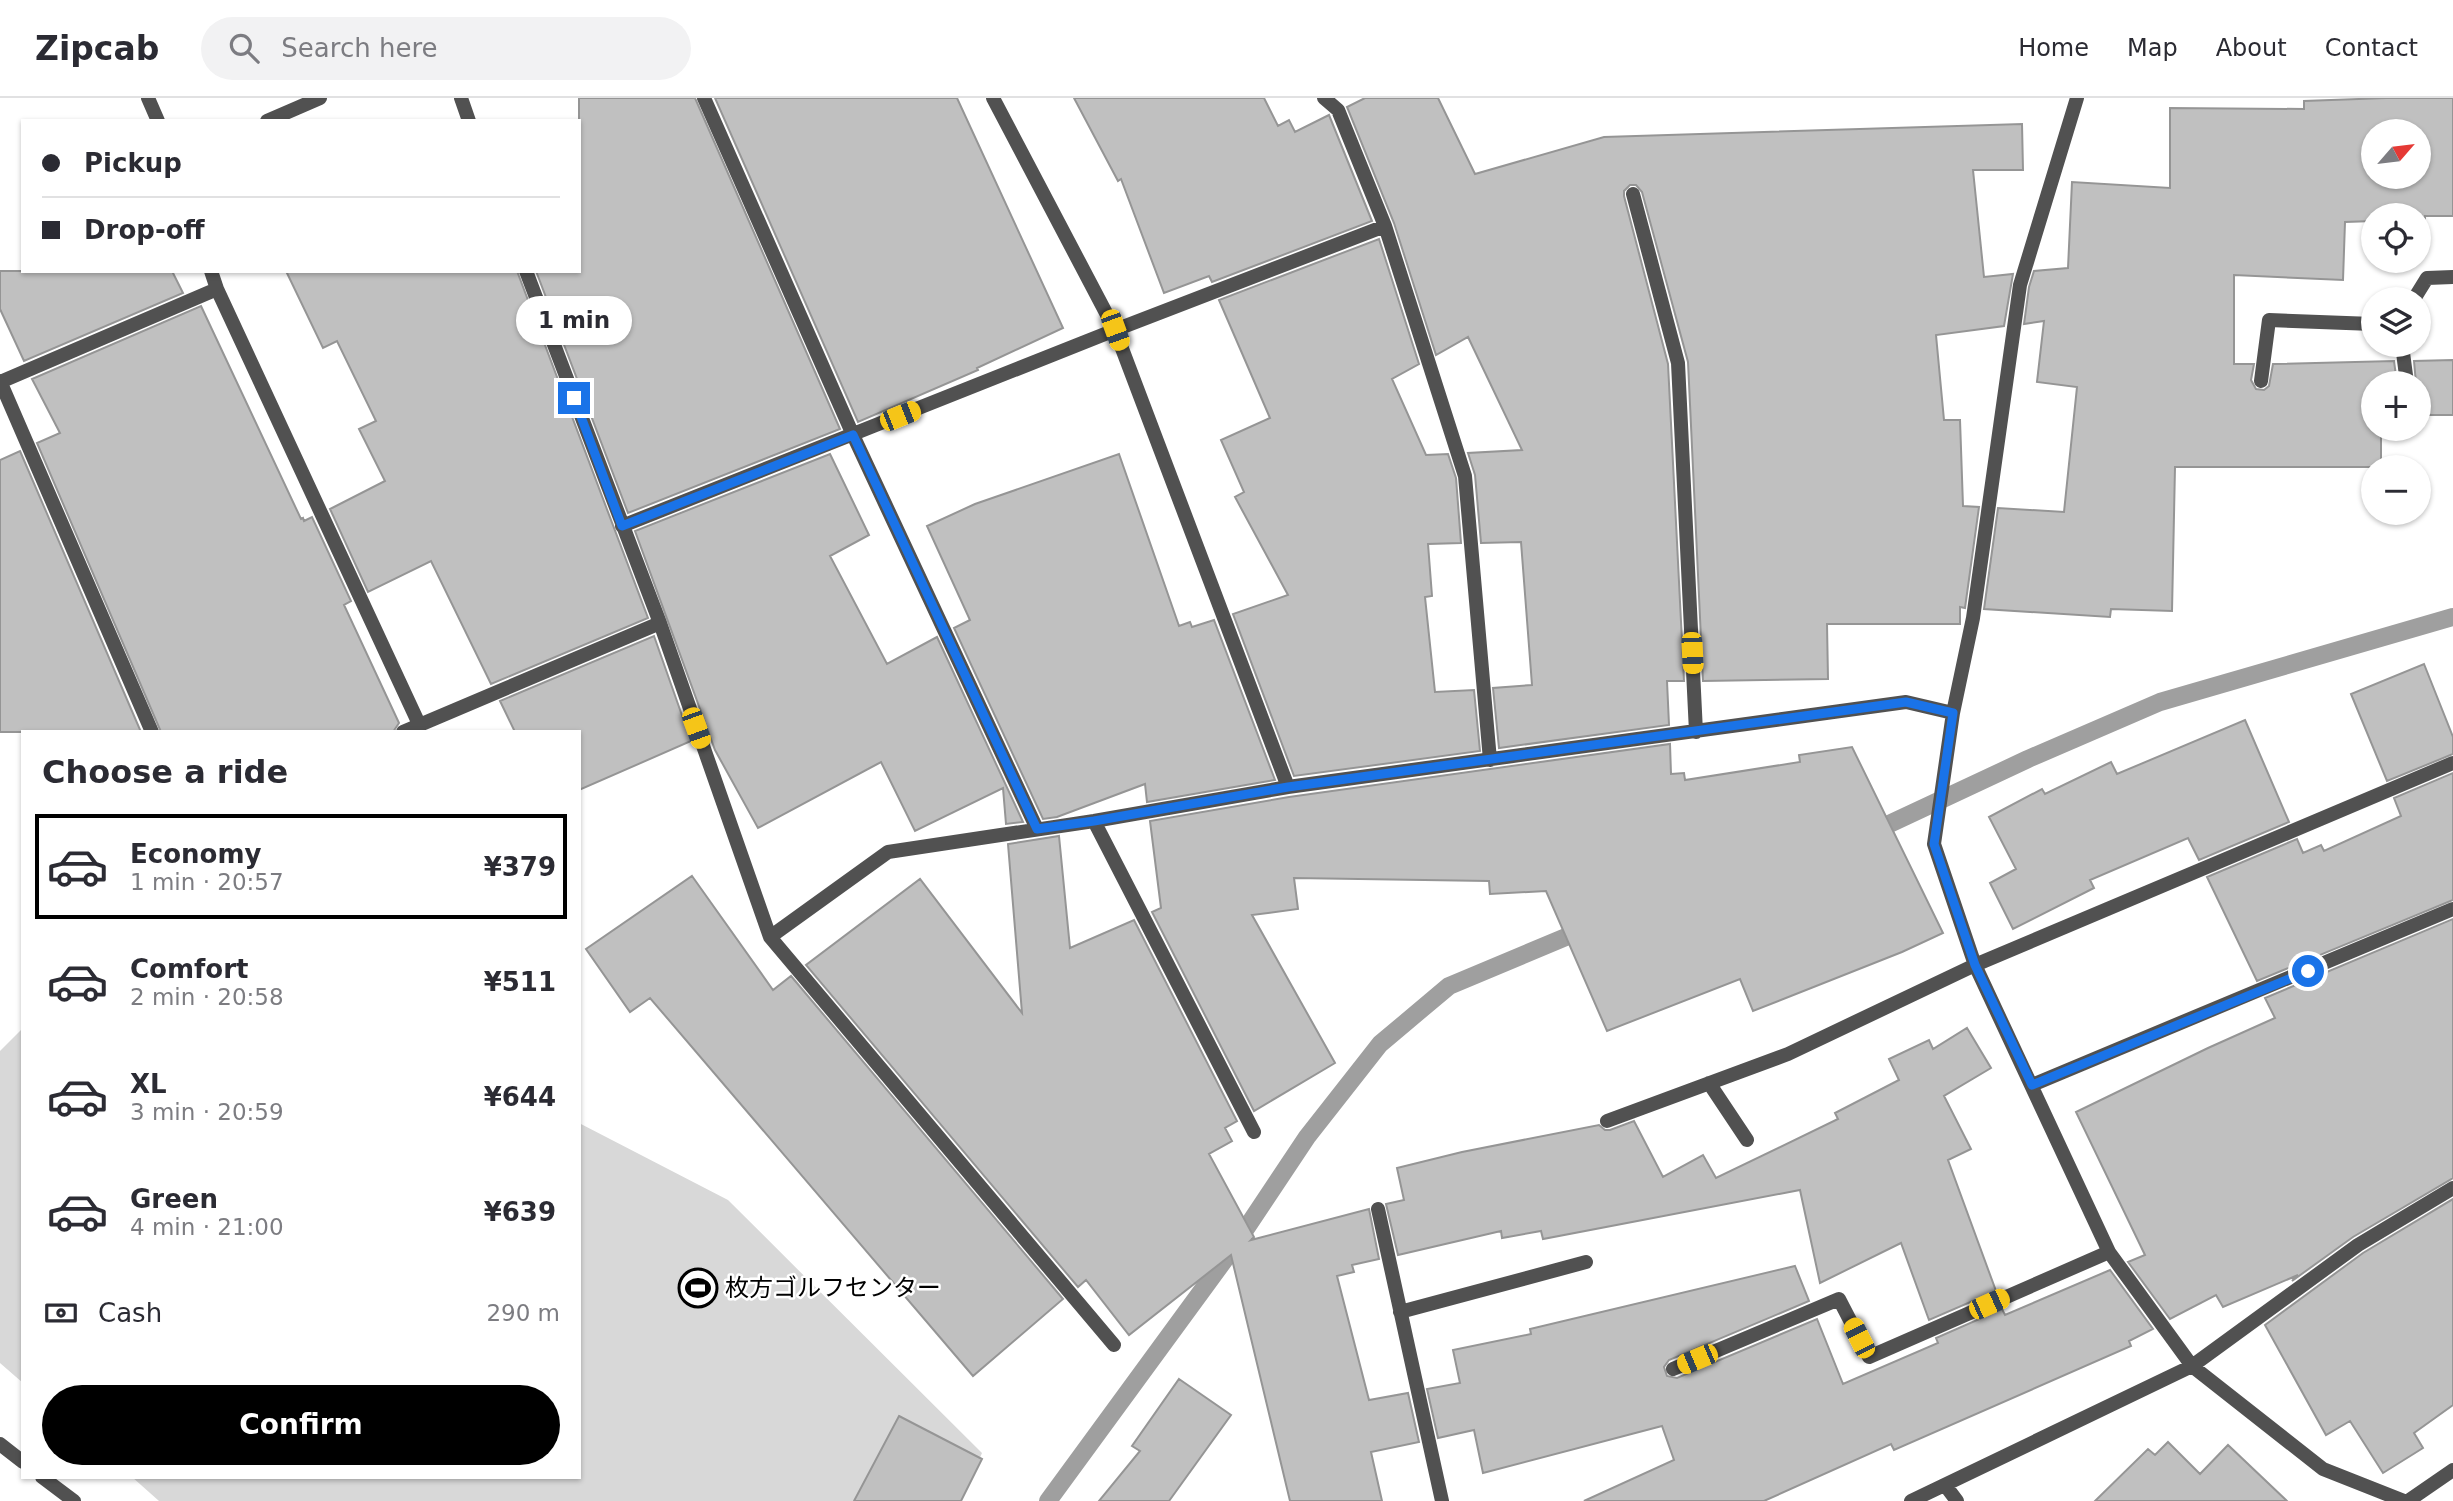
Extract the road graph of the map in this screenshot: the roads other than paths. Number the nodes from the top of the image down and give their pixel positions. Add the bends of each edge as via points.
1 (148, 98) edge
2 (320, 98) edge
3 (461, 98) edge
4 (704, 98) edge
5 (993, 98) edge
6 (1324, 98) edge
7 (2077, 98) edge
8 (157, 119) edge
9 (272, 119) edge
10 (468, 119) edge
11 (1633, 194) dead end
12 (1385, 226) junction
13 (212, 273) edge
14 (527, 273) edge
15 (2453, 277) edge
16 (2421, 287) edge
17 (217, 289) junction
18 (2361, 324) edge
19 (1115, 330) junction
20 (2260, 381) dead end
21 (0, 382) edge
22 (853, 435) junction
23 (622, 526) junction
24 (660, 624) junction
25 (1953, 713) junction
26 (419, 724) junction
27 (151, 730) edge
28 (407, 730) edge
29 (1696, 732) junction
30 (1490, 760) junction
31 (2453, 763) edge
32 (1288, 787) junction
33 (1094, 821) junction
34 (1037, 829) junction
35 (2453, 909) edge
36 (770, 937) junction
37 (1975, 965) junction
38 (1709, 1083) junction
39 (2032, 1085) junction
40 (1607, 1121) dead end
41 (1254, 1132) dead end
42 (1747, 1139) dead end
43 (2453, 1188) edge
44 (1378, 1209) dead end
45 (2109, 1252) junction
46 (1586, 1262) dead end
47 (1400, 1312) junction
48 (1114, 1345) dead end
49 (2192, 1366) junction
50 (1673, 1369) dead end
51 (0, 1444) edge
52 (21, 1460) edge
53 (2453, 1470) edge
54 (45, 1479) edge
55 (1945, 1485) junction
56 (74, 1501) edge
57 (1442, 1501) edge
58 (1911, 1501) edge
59 (1957, 1501) edge
60 (2406, 1501) edge

1 - 8 street
2 - 9 street
3 - 10 street
4 - 22 street
5 - 19 street
6 - 12 street via 1338,110
7 - 25 street via 2020,285 1972,618
11 - 29 street via 1678,363
12 - 19 street
12 - 30 street via 1465,476
13 - 17 street
14 - 23 street
15 - 16 street via 2427,278
17 - 21 street
17 - 26 street
18 - 20 street via 2269,320
19 - 22 street
19 - 32 street
21 - 27 street
22 - 23 street
22 - 34 street
23 - 24 street
24 - 26 street
24 - 36 street
25 - 29 street via 1906,702
25 - 37 street via 1934,844
26 - 28 street
29 - 30 street
30 - 32 street
31 - 37 street
32 - 33 street
33 - 34 street
33 - 41 street
34 - 36 street via 888,852
35 - 39 street
36 - 48 street
37 - 38 street via 1788,1054
37 - 39 street
38 - 40 street
38 - 42 street
39 - 45 street
43 - 49 street via 2358,1245
44 - 47 street
45 - 49 street
45 - 50 street via 1869,1357 1839,1299
46 - 47 street
47 - 57 street
49 - 55 street
49 - 60 street via 2323,1469
51 - 52 street
53 - 60 street
54 - 56 street
55 - 58 street
55 - 59 street

